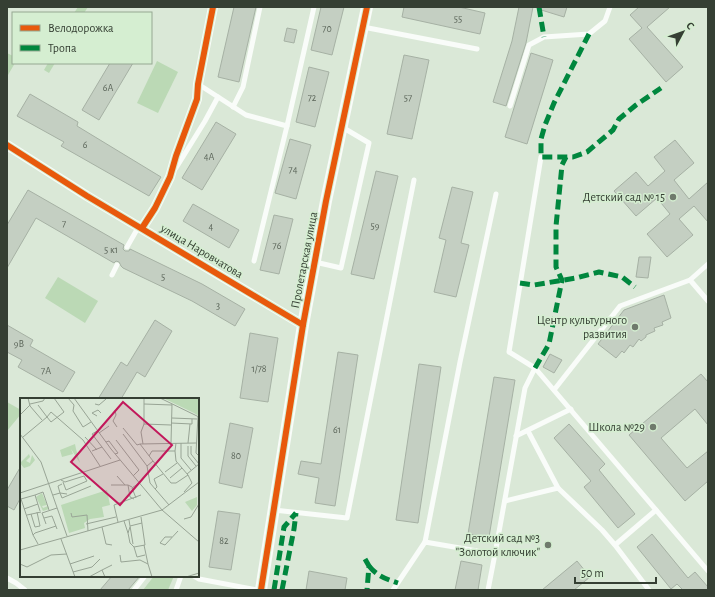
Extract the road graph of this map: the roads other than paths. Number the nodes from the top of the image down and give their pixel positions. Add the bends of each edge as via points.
1 (213, 7) edge
2 (260, 7) edge
3 (314, 7) edge
4 (367, 7) edge
5 (610, 7) edge
6 (362, 26) junction
7 (477, 49) dead end
8 (198, 84) junction
9 (218, 97) junction
10 (510, 106) dead end
11 (233, 107) junction
12 (286, 126) junction
13 (342, 127) junction
14 (7, 145) edge
15 (541, 157) dead end
16 (170, 177) junction
17 (414, 180) dead end
18 (496, 194) dead end
19 (140, 227) junction
20 (127, 247) dead end
21 (254, 261) dead end
22 (315, 262) junction
23 (708, 264) edge
24 (118, 265) dead end
25 (112, 275) dead end
26 (690, 280) junction
27 (708, 301) edge
28 (303, 325) junction
29 (535, 368) junction
30 (554, 390) junction
31 (571, 410) junction
32 (528, 431) junction
33 (516, 436) junction
34 (558, 488) junction
35 (505, 501) junction
36 (274, 510) junction
37 (656, 510) junction
38 (425, 542) junction
39 (615, 545) junction
40 (495, 554) junction
41 (708, 571) edge
42 (144, 577) edge
43 (182, 577) edge
44 (196, 577) edge
45 (7, 578) edge
46 (25, 590) edge
47 (134, 590) edge
48 (176, 590) edge
49 (256, 590) edge
50 (261, 590) edge
51 (393, 590) edge
52 (488, 590) edge
53 (649, 590) edge

1 - 8 street
2 - 11 lane via 243,87
3 - 12 lane
4 - 6 street, Пролетарская улица
5 - 10 lane via 605,21 589,34 544,37 530,45
6 - 7 lane
6 - 13 street, Пролетарская улица
8 - 9 lane
8 - 16 street via 197,99
9 - 11 lane
9 - 16 lane
11 - 12 lane via 246,115
12 - 21 lane
13 - 22 street, Пролетарская улица
13 - 22 lane via 369,143 341,268
14 - 19 street, улица Наровчатова
15 - 29 lane via 509,352
16 - 19 street via 155,208
17 - 36 lane via 347,518
18 - 38 lane via 458,370
19 - 20 lane
19 - 28 street, улица Наровчатова
22 - 28 street, Пролетарская улица
23 - 26 lane
24 - 25 lane
26 - 27 lane
26 - 30 lane via 620,306
28 - 36 street, Пролетарская улица
29 - 30 lane
29 - 33 lane via 525,388
30 - 31 lane
31 - 32 lane
31 - 37 lane
32 - 33 lane
32 - 34 lane
33 - 35 lane
34 - 35 lane
34 - 39 lane
35 - 40 lane
36 - 50 street, Пролетарская улица
37 - 39 lane
37 - 41 lane
38 - 40 lane
38 - 51 lane
39 - 53 lane
40 - 52 lane
42 - 47 lane
43 - 48 lane
44 - 49 lane
45 - 46 lane

